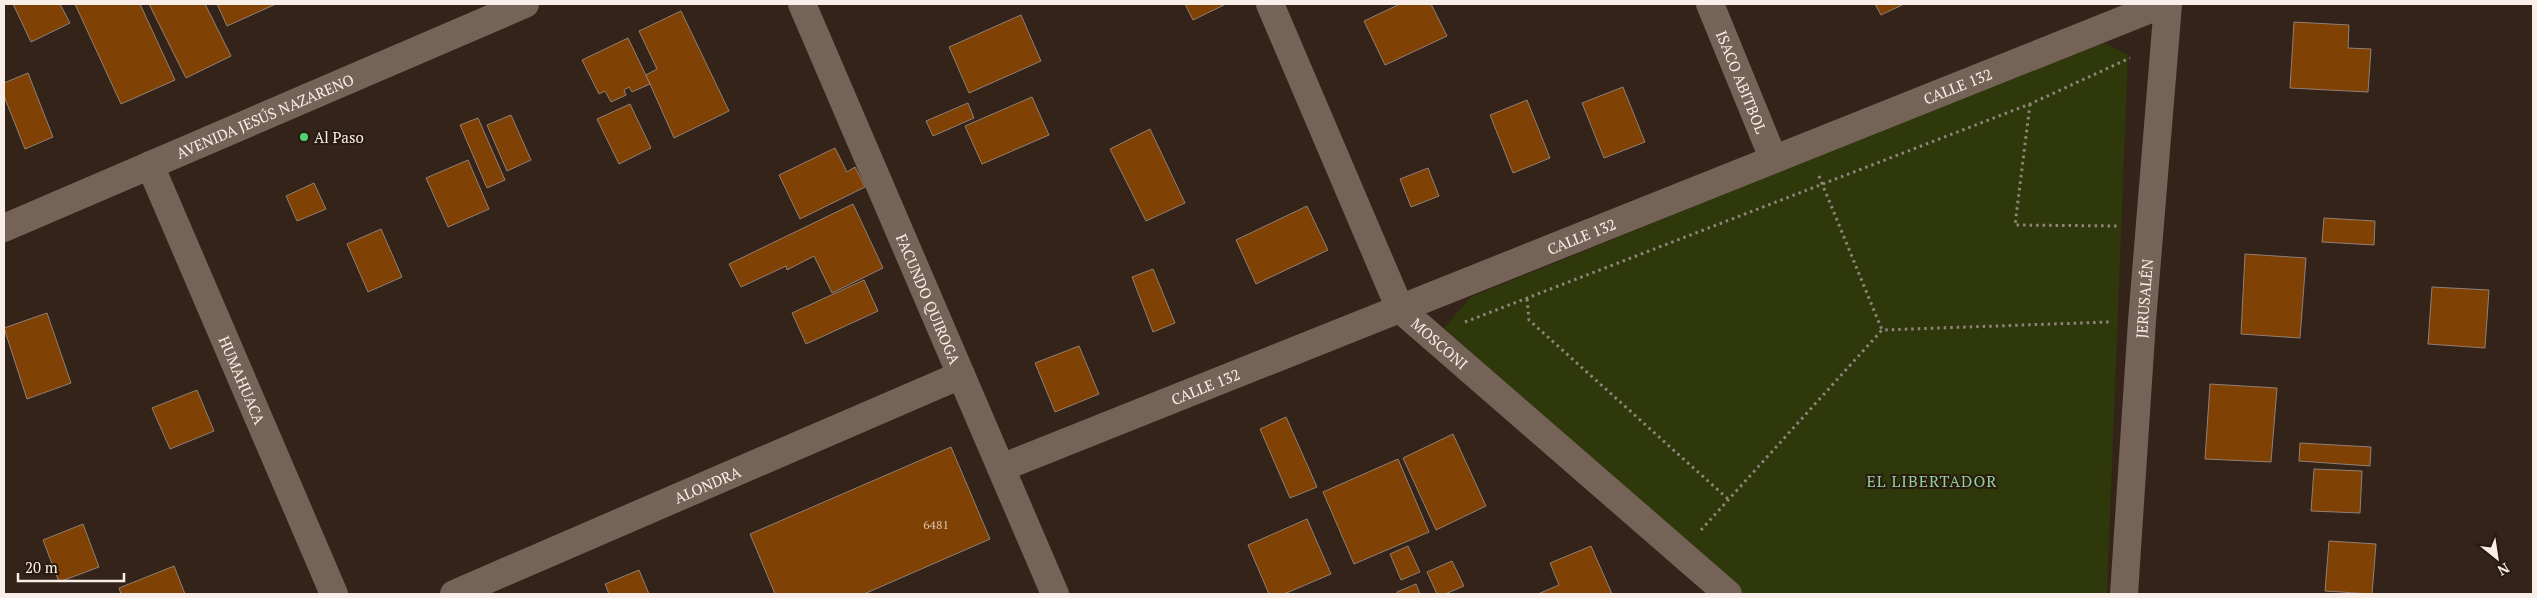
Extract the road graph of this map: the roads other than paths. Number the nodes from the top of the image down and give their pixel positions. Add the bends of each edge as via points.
1 (525, 4) edge
2 (802, 4) edge
3 (1270, 4) edge
4 (1710, 4) edge
5 (2163, 4) edge
6 (2168, 4) edge
7 (1773, 158) junction
8 (150, 165) junction
9 (4, 228) edge
10 (1400, 309) junction
11 (961, 375) junction
12 (1001, 468) junction
13 (334, 594) edge
14 (454, 594) edge
15 (1055, 594) edge
16 (1728, 594) edge
17 (2124, 594) edge

1 - 8 street, AVENIDA JESÚS NAZARENO
2 - 11 street, FACUNDO QUIROGA
3 - 10 street, MOSCONI
4 - 7 street, ISACO ABITBOL
5 - 7 street, CALLE 132
6 - 17 street, JERUSALÉN
7 - 10 street, CALLE 132
8 - 9 street, AVENIDA JESÚS NAZARENO
8 - 13 street, HUMAHUACA
10 - 12 street, CALLE 132
10 - 16 street, MOSCONI
11 - 12 street, FACUNDO QUIROGA
11 - 14 street, ALONDRA
12 - 15 street, FACUNDO QUIROGA

